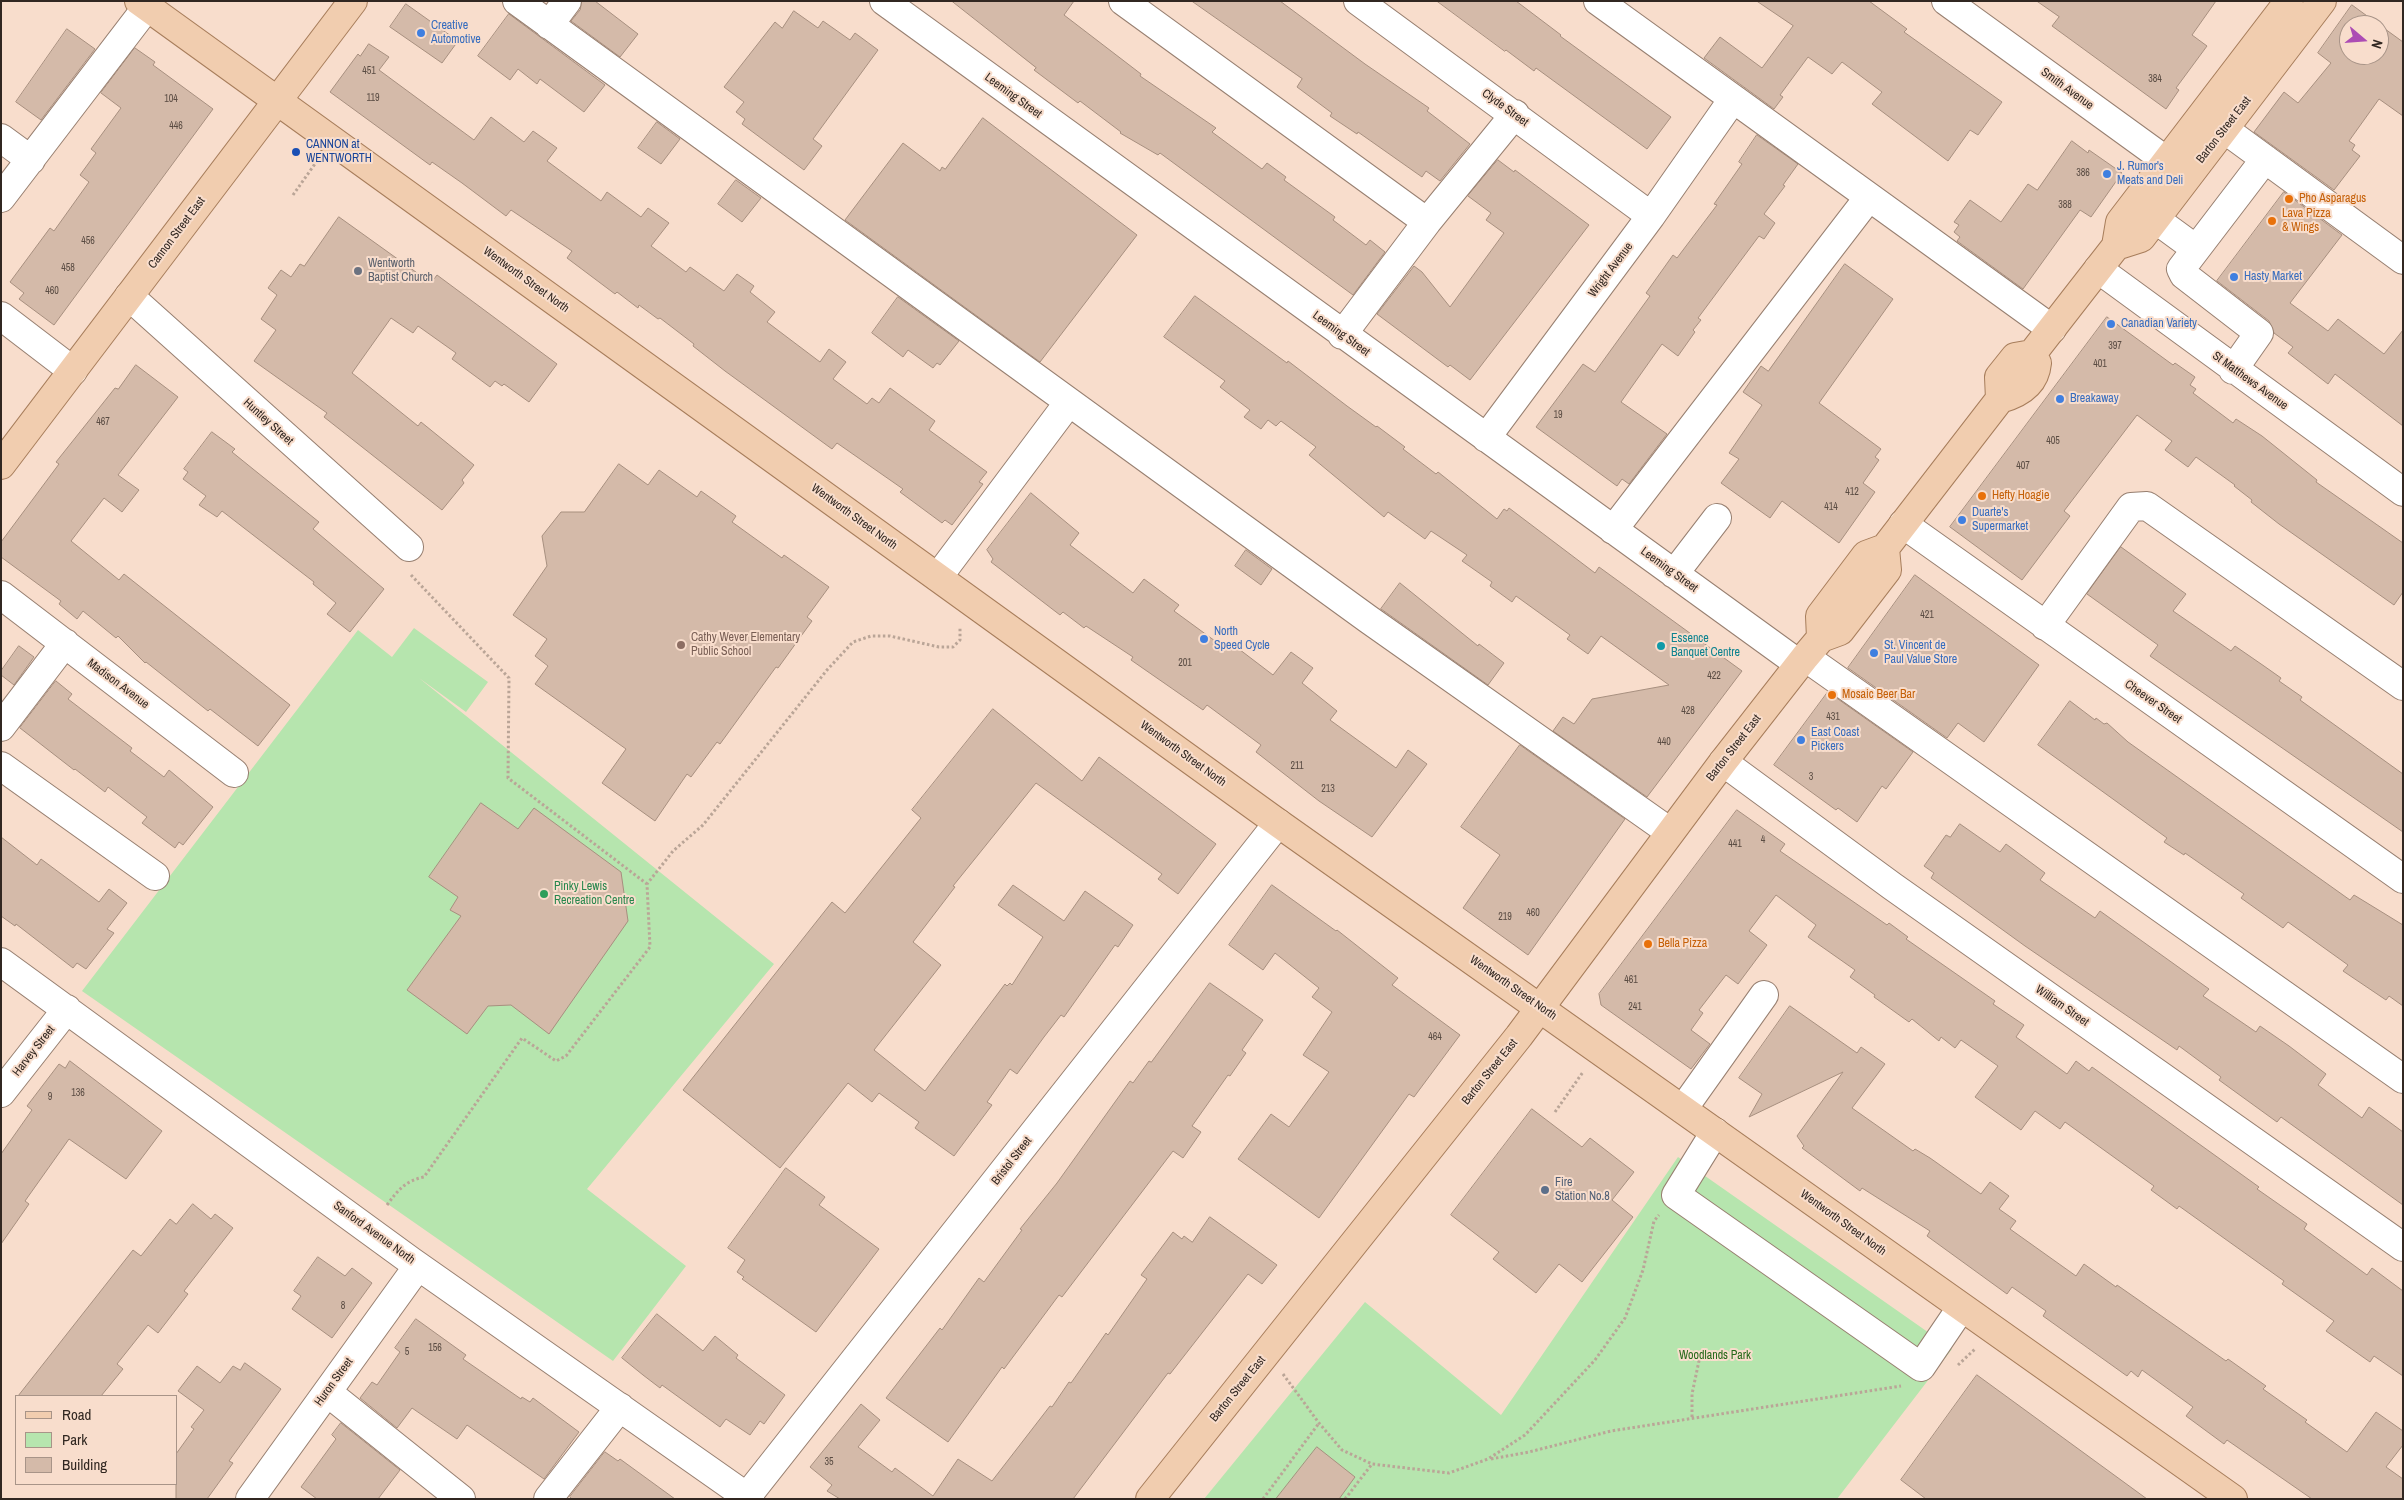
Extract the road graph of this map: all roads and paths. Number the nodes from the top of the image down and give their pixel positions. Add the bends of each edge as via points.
1 (353, 1) edge
2 (517, 1) edge
3 (566, 1) edge
4 (884, 1) edge
5 (1123, 1) edge
6 (1358, 1) edge
7 (1598, 1) edge
8 (1946, 1) edge
9 (2322, 1) edge
10 (2287, 2) edge
11 (143, 4) edge
12 (549, 25) junction
13 (1733, 99) junction
14 (277, 101) junction
15 (1515, 114) junction
16 (2224, 129) junction
17 (1, 138) edge
18 (332, 140) junction
19 (2265, 159) junction
20 (31, 160) junction
21 (2176, 168) junction
22 (293, 195) dead end
23 (1, 198) edge
24 (1869, 198) junction
25 (1651, 216) junction
26 (2155, 219) junction
27 (1427, 222) junction
28 (2116, 246) junction
29 (2196, 249) junction
30 (2403, 260) edge
31 (2098, 269) junction
32 (129, 296) junction
33 (1, 316) edge
34 (2052, 329) junction
35 (1342, 335) junction
36 (2233, 370) junction
37 (73, 371) junction
38 (1070, 402) junction
39 (1486, 438) junction
40 (1, 465) edge
41 (2403, 492) edge
42 (1717, 518) dead end
43 (1902, 524) junction
44 (1613, 530) junction
45 (409, 547) joint
46 (1674, 574) junction
47 (938, 578) junction
48 (1, 595) edge
49 (964, 596) junction
50 (2046, 626) junction
51 (65, 644) junction
52 (1808, 653) junction
53 (2403, 686) edge
54 (1, 727) edge
55 (1723, 762) junction
56 (1, 766) edge
57 (234, 773) dead end
58 (1278, 823) junction
59 (1670, 832) junction
60 (155, 876) dead end
61 (2403, 879) edge
62 (647, 884) junction
63 (1, 962) edge
64 (1764, 995) dead end
65 (1540, 1007) junction
66 (67, 1010) junction
67 (1600, 1050) junction
68 (2403, 1079) edge
69 (1, 1093) edge
70 (1683, 1108) junction
71 (1556, 1112) dead end
72 (1715, 1132) junction
73 (1676, 1195) junction
74 (387, 1205) dead end
75 (2403, 1247) edge
76 (418, 1266) junction
77 (1961, 1308) junction
78 (1994, 1332) junction
79 (1268, 1353) junction
80 (1700, 1356) dead end
81 (1957, 1366) dead end
82 (1908, 1384) dead end
83 (327, 1392) junction
84 (620, 1407) junction
85 (1692, 1417) junction
86 (1319, 1423) junction
87 (1488, 1459) junction
88 (1372, 1464) junction
89 (747, 1498) edge
90 (250, 1499) edge
91 (461, 1499) edge
92 (548, 1499) edge
93 (1150, 1499) edge
94 (1263, 1499) edge
95 (1345, 1499) edge
96 (2233, 1499) edge

1 - 14 main road, Cannon Street East
2 - 12 street
3 - 12 street
4 - 35 street, Leeming Street
5 - 27 street
6 - 15 street, Clyde Street
7 - 13 street
8 - 21 street, Smith Avenue
9 - 16 main road, Barton Street East
10 - 21 main road, Barton Street East
11 - 14 main road, Wentworth Street North
11 - 20 street
12 - 38 street
13 - 24 street
13 - 25 street, Wright Avenue
14 - 18 main road, Wentworth Street North
14 - 32 main road, Cannon Street East
15 - 25 street, Clyde Street
15 - 27 street
16 - 19 street
16 - 21 main road, Barton Street East
17 - 20 street
18 - 22 path
18 - 47 main road, Wentworth Street North
19 - 29 street
19 - 30 street
20 - 23 street
21 - 26 main road, Barton Street East
21 - 28 main road, Barton Street East via 2120,222
24 - 34 street
24 - 44 street
25 - 39 street, Wright Avenue
26 - 28 main road, Barton Street East via 2141,238
26 - 29 street
27 - 35 street
28 - 31 main road, Barton Street East
29 - 36 street via 2181,269 2184,275 2259,333
31 - 34 main road, Barton Street East
31 - 36 street, St Matthews Avenue
32 - 37 main road, Cannon Street East
32 - 45 street, Huntley Street
33 - 37 street
34 - 43 main road, Barton Street East via 2032,354 2015,357 1999,377 2000,399
35 - 39 street, Leeming Street
36 - 41 street, St Matthews Avenue
37 - 40 main road, Cannon Street East
38 - 47 street
38 - 59 street via 1368,620
39 - 44 street, Leeming Street
42 - 46 street
43 - 50 street, Cheever Street
43 - 52 main road, Barton Street East via 1885,548 1866,555 1820,616
44 - 46 street, Leeming Street
45 - 62 path via 397,560 509,678 508,778
46 - 52 street, Leeming Street
47 - 49 main road, Wentworth Street North
48 - 51 street, Madison Avenue
49 - 58 main road, Wentworth Street North
49 - 62 path via 957,614 960,640 953,647 890,636 871,636 853,642 703,825 673,851
50 - 53 street via 2131,507 2148,506
50 - 61 street, Cheever Street
51 - 54 street
51 - 57 street, Madison Avenue
52 - 55 main road, Barton Street East
52 - 68 street, Leeming Street
55 - 59 main road, Barton Street East
55 - 75 street, William Street via 1892,886
56 - 60 street
58 - 65 main road, Wentworth Street North
58 - 89 street, Bristol Street
59 - 65 main road, Barton Street East
62 - 74 path via 650,947 566,1056 556,1060 522,1038 424,1177 401,1187
63 - 66 street, Sanford Avenue North
64 - 70 street
65 - 67 main road, Wentworth Street North
65 - 79 main road, Barton Street East
66 - 69 street, Harvey Street
66 - 76 street, Sanford Avenue North
67 - 70 main road, Wentworth Street North
67 - 71 path
70 - 72 main road, Wentworth Street North
72 - 73 street
72 - 77 main road, Wentworth Street North
73 - 77 street via 1922,1367
73 - 87 path via 1654,1221 1643,1270 1625,1318 1595,1360 1525,1435
76 - 83 street, Huron Street
76 - 84 street, Sanford Avenue North
77 - 78 main road, Wentworth Street North
78 - 81 path
78 - 96 main road, Wentworth Street North
79 - 86 path
79 - 93 main road, Barton Street East
80 - 85 path via 1693,1387
82 - 85 path
83 - 90 street, Huron Street
83 - 91 street
84 - 89 street, Sanford Avenue North
84 - 92 street
85 - 87 path via 1611,1431
86 - 88 path via 1342,1450
86 - 94 path
87 - 88 path via 1449,1473
88 - 95 path

